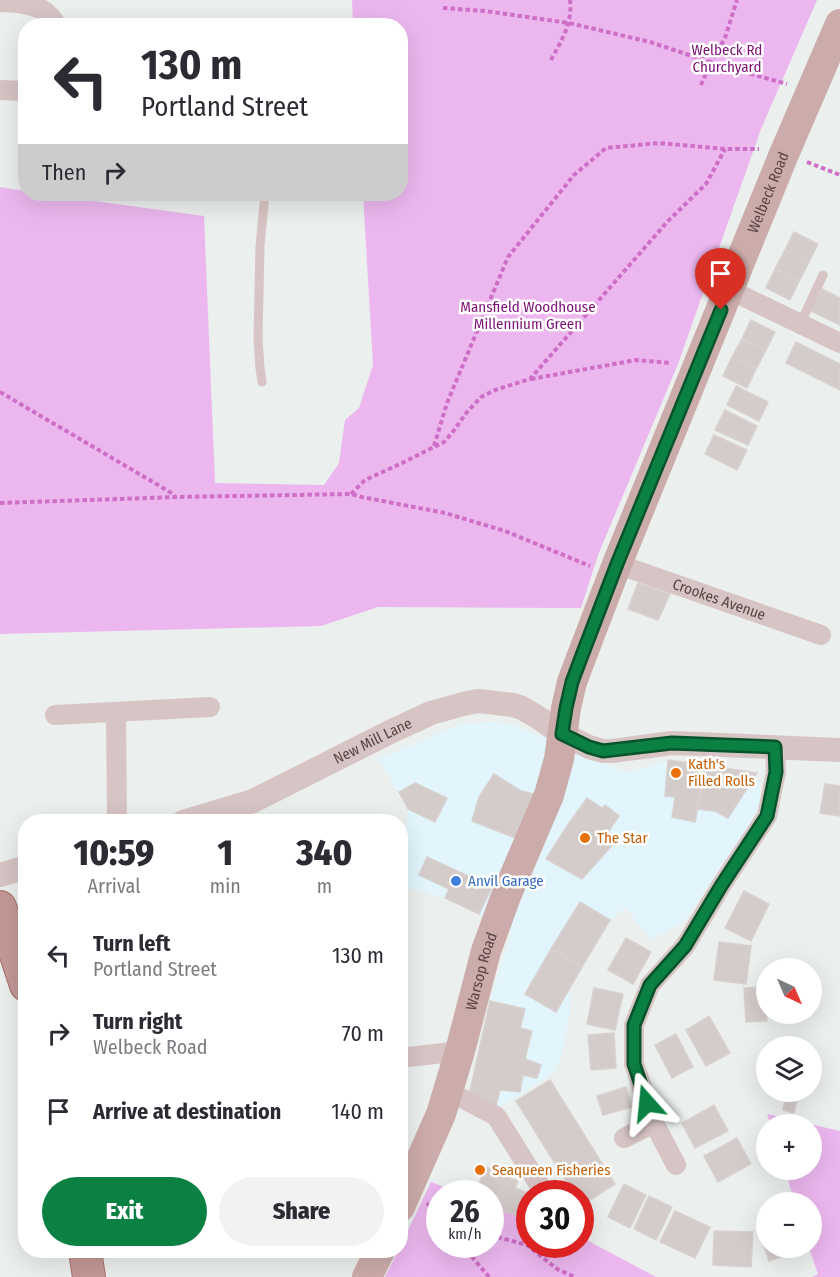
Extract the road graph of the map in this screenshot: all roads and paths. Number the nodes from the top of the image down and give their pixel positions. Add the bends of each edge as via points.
1 (570, 0) edge
2 (737, 0) edge
3 (13, 2) edge
4 (443, 8) dead end
5 (51, 18) edge
6 (569, 23) junction
7 (840, 24) edge
8 (551, 60) dead end
9 (711, 62) junction
10 (701, 86) dead end
11 (812, 89) junction
12 (0, 90) edge
13 (18, 91) edge
14 (725, 149) junction
15 (784, 154) junction
16 (840, 175) edge
17 (265, 201) edge
18 (823, 274) dead end
19 (730, 290) junction
20 (800, 324) junction
21 (840, 343) edge
22 (696, 370) junction
23 (530, 379) junction
24 (262, 382) dead end
25 (0, 392) edge
26 (434, 446) junction
27 (351, 494) junction
28 (177, 497) junction
29 (0, 503) edge
30 (586, 564) dead end
31 (617, 564) junction
32 (821, 635) dead end
33 (210, 707) dead end
34 (116, 712) junction
35 (55, 715) dead end
36 (562, 734) junction
37 (775, 747) junction
38 (840, 750) edge
39 (117, 814) edge
40 (210, 814) edge
41 (18, 869) edge
42 (0, 875) edge
43 (0, 908) edge
44 (18, 961) edge
45 (460, 1051) junction
46 (408, 1057) edge
47 (448, 1091) junction
48 (654, 1123) junction
49 (624, 1138) dead end
50 (676, 1165) dead end
51 (536, 1180) edge
52 (408, 1189) edge
53 (504, 1239) edge
54 (86, 1258) edge
55 (376, 1258) edge
56 (473, 1258) edge
57 (89, 1277) edge
58 (367, 1277) edge
59 (489, 1277) edge
60 (575, 1277) edge

1 - 6 path
2 - 9 path via 725,38
3 - 5 street via 42,8
4 - 6 path
6 - 8 path
6 - 9 path via 650,42
7 - 11 main road, Welbeck Road
9 - 10 path
9 - 11 path
11 - 15 main road, Welbeck Road
12 - 13 street
14 - 15 path via 755,148
14 - 23 path via 706,184 668,221
14 - 26 path via 659,143 606,148 574,175 508,257 447,403
15 - 16 path
15 - 19 main road, Welbeck Road
17 - 24 lane via 258,339
18 - 20 lane
19 - 20 street
19 - 22 main road, Welbeck Road
20 - 21 street
22 - 23 path via 636,360
22 - 31 main road, Welbeck Road
23 - 26 path via 481,397 444,442
25 - 28 path
26 - 27 path via 365,480
27 - 28 path
27 - 30 path via 445,513 505,531
28 - 29 path
31 - 32 street, Crookes Avenue
31 - 36 main road, Welbeck Road via 572,682
33 - 34 street
34 - 35 street
34 - 39 street
36 - 37 street, New Mill Lane via 603,751 672,743
36 - 40 street, New Mill Lane via 513,705 478,701 463,704 392,731 253,801
36 - 45 main road, Warsop Road via 549,795 486,951
37 - 38 street, New Mill Lane
37 - 48 street via 776,772 767,816 685,946 650,985 634,1025 634,1064
41 - 42 street
43 - 44 highway
45 - 46 street
45 - 47 main road, Warsop Road
47 - 51 street via 496,1116
47 - 52 main road, Warsop Road
48 - 49 street
48 - 50 street
53 - 60 path via 528,1245 557,1269
54 - 57 highway
55 - 58 main road
56 - 59 path

